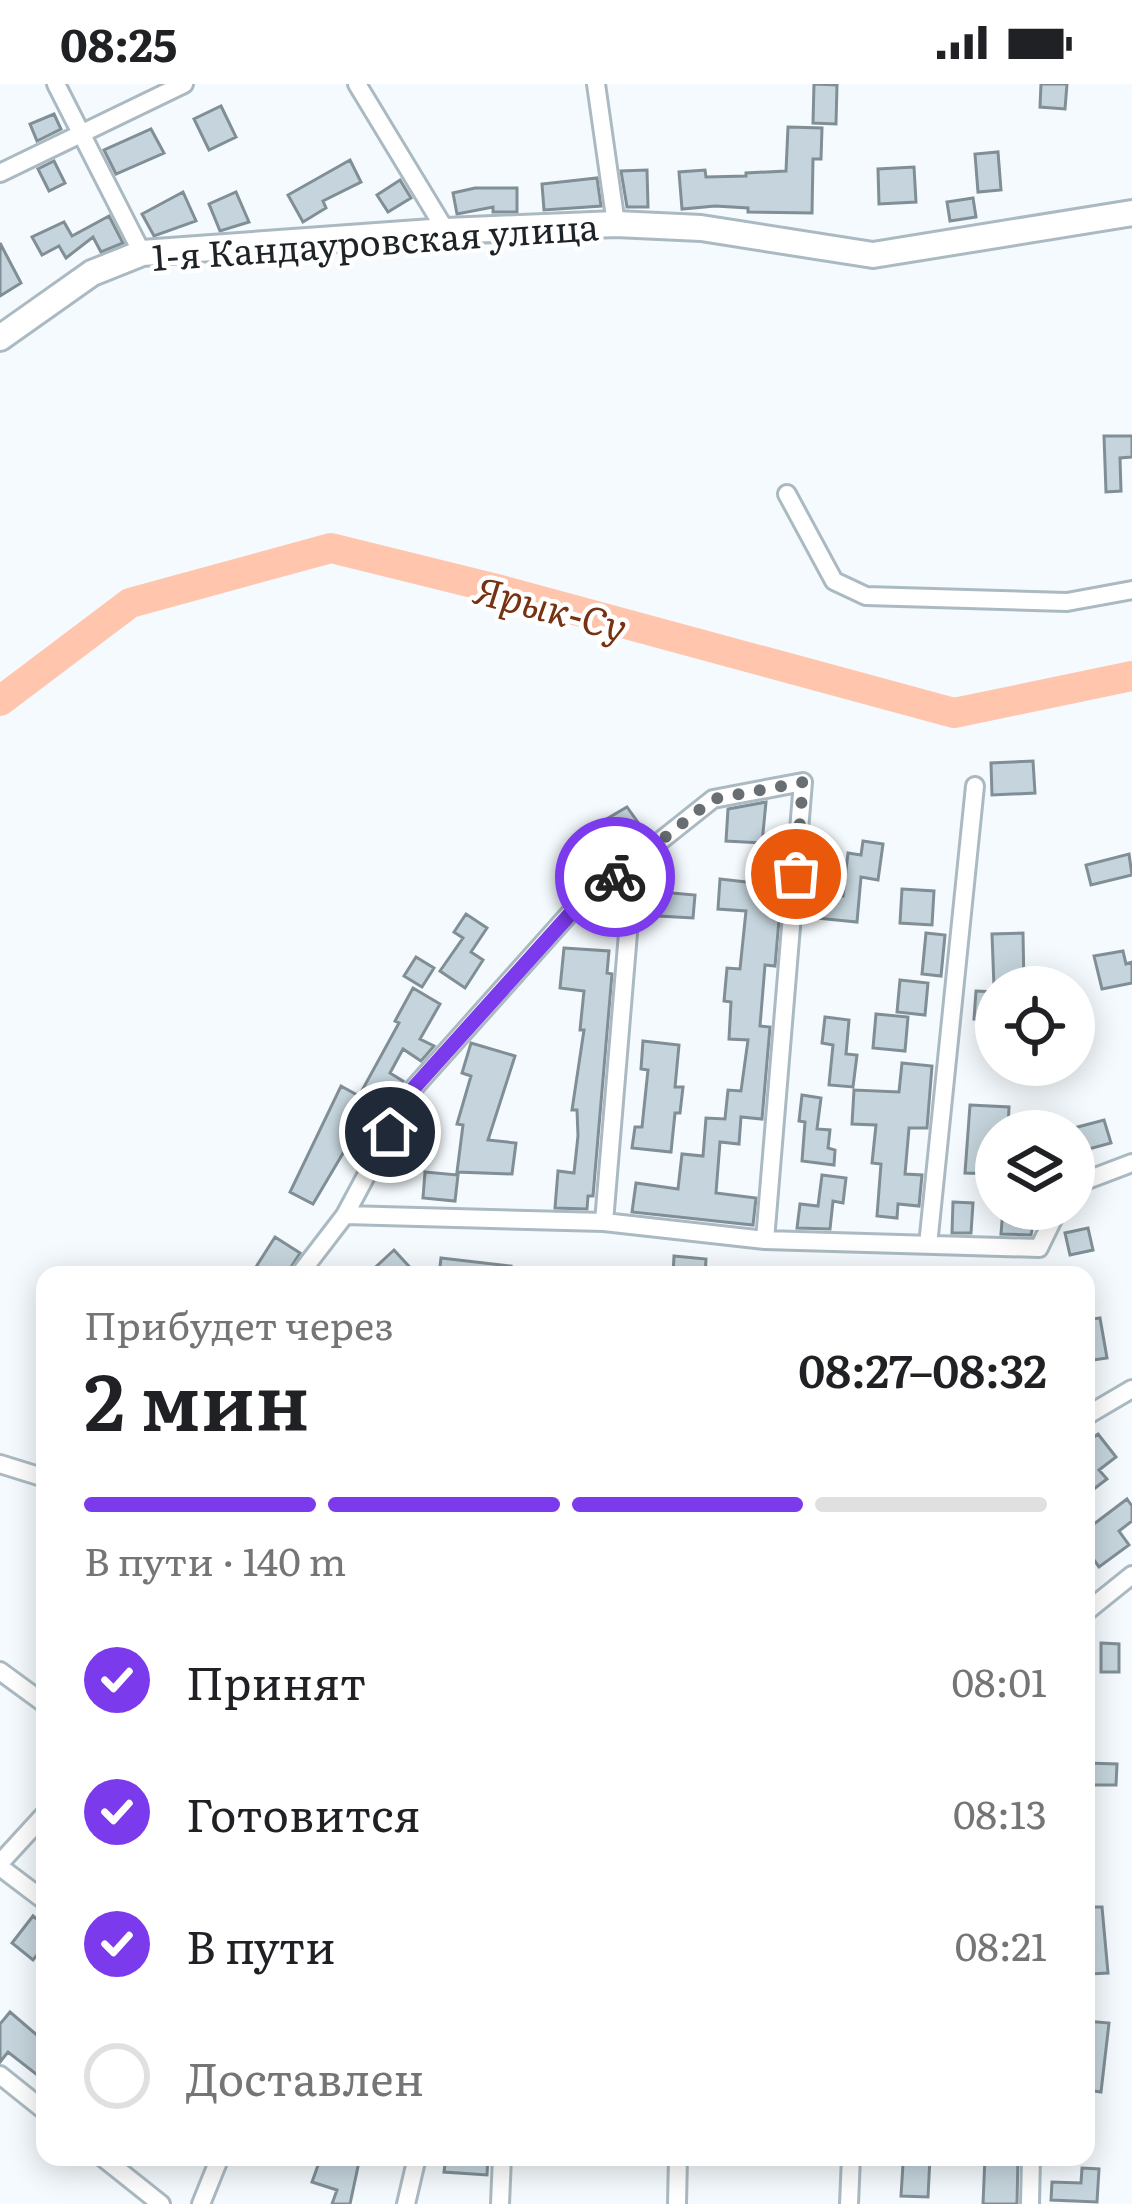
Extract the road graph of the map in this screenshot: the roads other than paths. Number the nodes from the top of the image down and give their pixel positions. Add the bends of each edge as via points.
1 (56, 84) edge
2 (184, 84) edge
3 (358, 84) edge
4 (596, 84) edge
5 (79, 133) junction
6 (0, 172) edge
7 (1132, 213) edge
8 (616, 224) junction
9 (446, 231) junction
10 (142, 253) junction
11 (0, 338) edge
12 (787, 494) dead end
13 (1132, 590) edge
14 (975, 786) dead end
15 (634, 861) junction
16 (1132, 1162) edge
17 (1095, 1177) edge
18 (346, 1215) junction
19 (604, 1222) junction
20 (1048, 1230) edge
21 (765, 1240) junction
22 (928, 1245) junction
23 (306, 1266) edge
24 (1132, 1390) edge
25 (1095, 1411) edge
26 (0, 1464) edge
27 (36, 1475) edge
28 (1132, 1575) edge
29 (1095, 1605) edge
30 (0, 1671) edge
31 (36, 1697) edge
32 (36, 1824) edge
33 (0, 1865) edge
34 (36, 1894) edge
35 (0, 2074) edge
36 (36, 2104) edge
37 (113, 2166) edge
38 (216, 2166) edge
39 (415, 2166) edge
40 (502, 2166) edge
41 (678, 2166) edge
42 (851, 2166) edge
43 (1031, 2166) edge
44 (160, 2204) edge
45 (201, 2204) edge
46 (406, 2204) edge
47 (500, 2204) edge
48 (677, 2204) edge
49 (849, 2204) edge
50 (1030, 2204) edge

1 - 5 street
2 - 5 street
3 - 9 street
4 - 8 street
5 - 6 street
5 - 10 street
7 - 8 street, 1-я Кандауровская улица via 873,255 701,228
8 - 9 street, 1-я Кандауровская улица
9 - 10 street, 1-я Кандауровская улица
10 - 11 street, 1-я Кандауровская улица via 92,273
12 - 13 street via 834,581 866,596 1067,602
14 - 22 street
15 - 18 street via 571,913 412,1090
15 - 19 street
15 - 21 street via 713,799 803,782
16 - 17 street
18 - 19 street
18 - 23 street
19 - 21 street
20 - 22 street via 1039,1248
21 - 22 street
24 - 25 street
26 - 27 street
28 - 29 street
30 - 31 street
32 - 33 street
33 - 34 street
35 - 36 street
37 - 44 street
38 - 45 street
39 - 46 street
40 - 47 street
41 - 48 street
42 - 49 street
43 - 50 street

